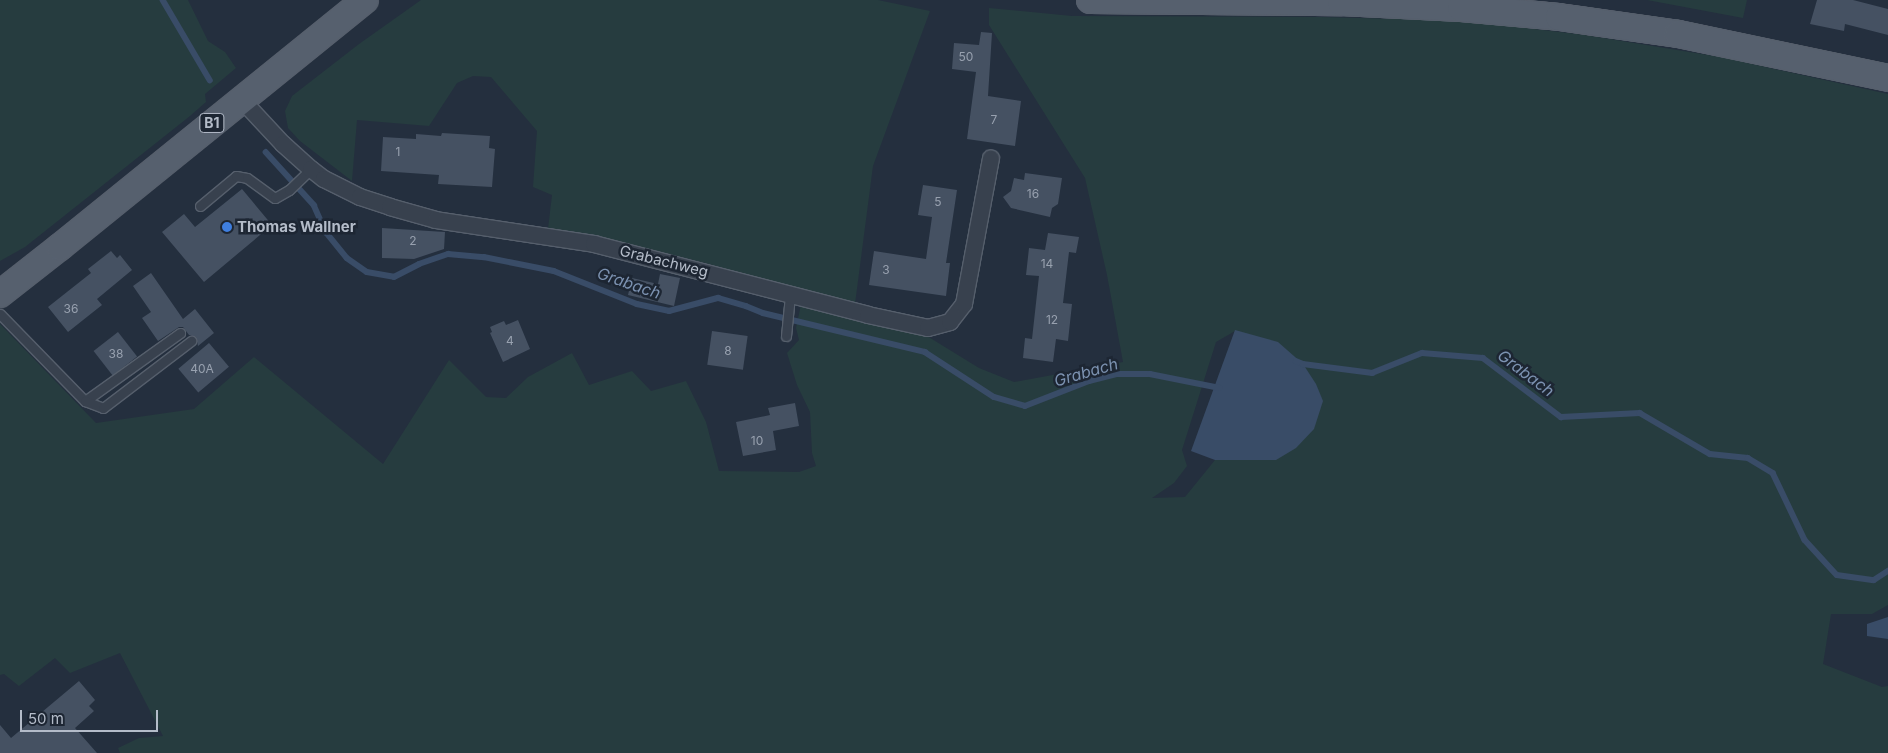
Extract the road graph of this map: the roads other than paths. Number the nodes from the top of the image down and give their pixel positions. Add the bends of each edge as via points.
1 (365, 0) edge
2 (1090, 0) edge
3 (1206, 1) edge
4 (1888, 78) edge
5 (241, 99) junction
6 (991, 158) dead end
7 (307, 173) junction
8 (200, 206) dead end
9 (0, 294) edge
10 (789, 302) junction
11 (0, 314) edge
12 (180, 332) dead end
13 (786, 336) dead end
14 (191, 341) dead end
15 (85, 401) junction

1 - 5 main road, B1
2 - 3 main road
3 - 4 main road via 1341,2 1559,17 1678,34
5 - 7 street, Grabachweg
5 - 9 main road, B1
6 - 10 street, Grabachweg via 964,304 950,322 928,328
7 - 8 lane via 275,198 246,178 236,176
7 - 10 street, Grabachweg via 360,197 422,216 594,244
10 - 13 lane
11 - 15 lane
12 - 15 lane
14 - 15 lane via 103,408

